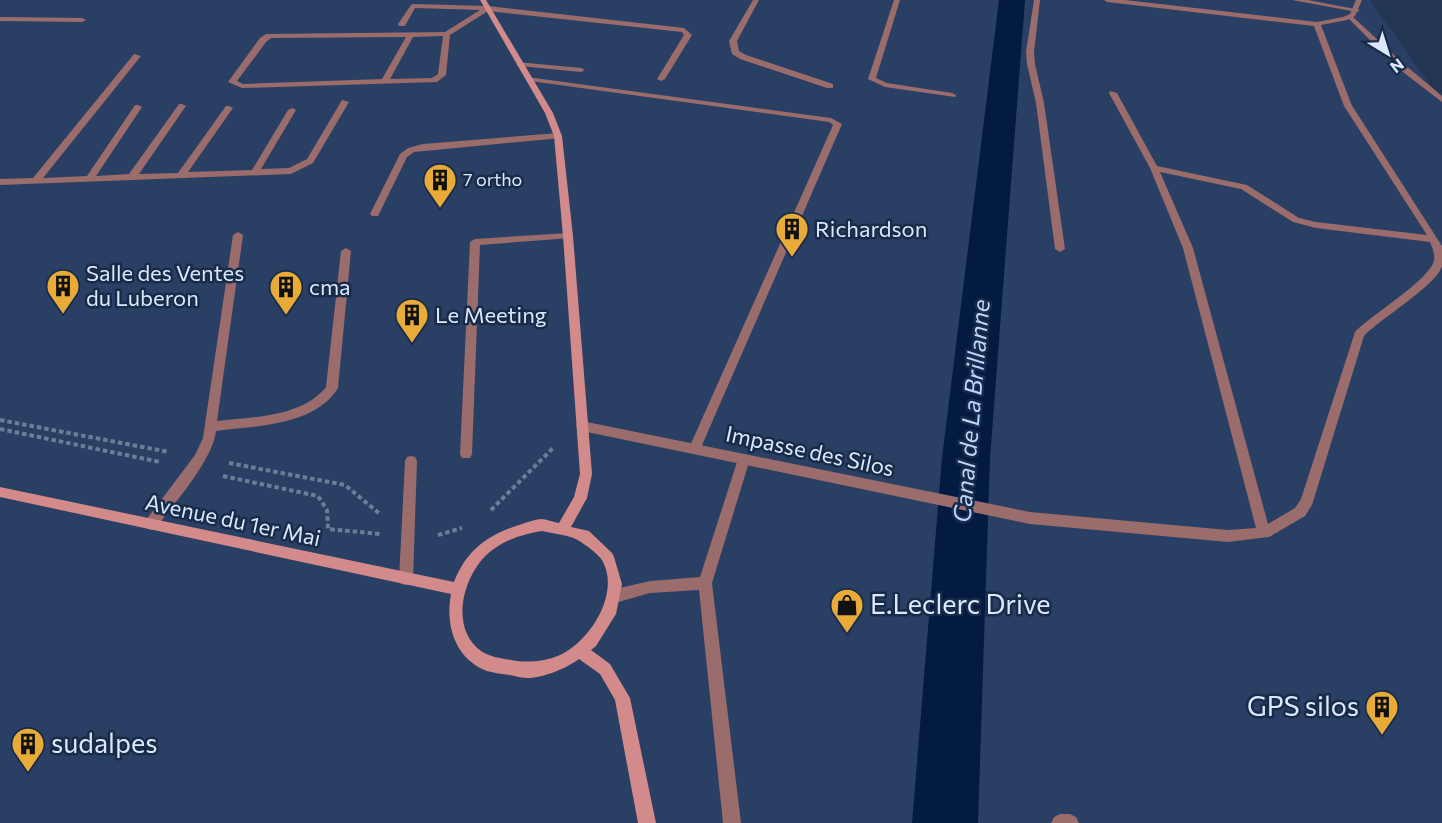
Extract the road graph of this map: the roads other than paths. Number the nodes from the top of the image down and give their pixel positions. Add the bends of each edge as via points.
1 (756, 0) edge
2 (897, 0) edge
3 (1037, 0) edge
4 (1107, 0) edge
5 (1295, 0) edge
6 (1359, 0) edge
7 (412, 3) edge
8 (486, 6) edge
9 (1357, 10) junction
10 (1350, 17) junction
11 (0, 20) edge
12 (82, 20) dead end
13 (402, 24) dead end
14 (1317, 24) junction
15 (447, 33) junction
16 (411, 34) junction
17 (136, 56) dead end
18 (520, 64) junction
19 (581, 70) dead end
20 (530, 79) junction
21 (662, 79) dead end
22 (384, 82) junction
23 (830, 86) dead end
24 (1113, 93) dead end
25 (952, 95) dead end
26 (1442, 100) edge
27 (345, 102) dead end
28 (182, 106) dead end
29 (138, 107) dead end
30 (229, 108) dead end
31 (292, 110) dead end
32 (558, 136) junction
33 (1154, 168) junction
34 (255, 172) junction
35 (181, 175) junction
36 (132, 177) junction
37 (90, 178) junction
38 (36, 180) junction
39 (0, 182) edge
40 (375, 214) dead end
41 (238, 236) dead end
42 (568, 236) junction
43 (1434, 239) junction
44 (1060, 249) dead end
45 (346, 251) dead end
46 (582, 426) junction
47 (211, 428) junction
48 (695, 448) junction
49 (466, 454) dead end
50 (744, 459) junction
51 (411, 461) dead end
52 (0, 492) edge
53 (151, 524) junction
54 (564, 527) junction
55 (1264, 533) junction
56 (406, 579) junction
57 (705, 583) junction
58 (457, 589) junction
59 (615, 597) junction
60 (581, 651) junction
61 (647, 823) edge
62 (732, 823) edge
63 (1060, 823) edge
64 (1070, 823) edge

1 - 23 street via 733,41 735,52
2 - 25 street via 872,79 885,85
3 - 44 street via 1031,64
4 - 14 street
5 - 9 street
6 - 9 street
7 - 8 street
7 - 13 street
8 - 15 street
8 - 18 street
8 - 21 street via 684,30 688,35
9 - 10 street
10 - 14 street
10 - 26 street
11 - 12 street
14 - 43 street via 1348,106
15 - 16 street
15 - 22 street via 441,77 430,81
16 - 22 street
16 - 22 street via 269,36 232,82 242,86
17 - 38 street
18 - 19 street
18 - 20 street
20 - 32 street
20 - 48 street via 831,120 838,125
24 - 33 street
27 - 34 street via 310,161 291,171
28 - 36 street
29 - 37 street
30 - 35 street
31 - 34 street
32 - 40 street via 411,150 403,156
32 - 42 street
33 - 43 street via 1244,187 1296,220
33 - 55 street via 1188,248
34 - 35 street
35 - 36 street
36 - 37 street
37 - 38 street
38 - 39 street
41 - 47 street
42 - 46 street
42 - 49 street via 475,242
43 - 55 street via 1439,262 1432,274 1359,335 1307,501 1300,512
45 - 47 street via 328,398 303,411
46 - 48 street, Impasse des Silos
46 - 54 street via 584,484
47 - 53 street via 200,458
48 - 50 street, Impasse des Silos
50 - 55 street, Impasse des Silos via 1030,518 1228,536
50 - 57 street
51 - 56 street
52 - 53 street, Avenue du 1er Mai
53 - 56 street, Avenue du 1er Mai
54 - 58 street via 531,527 499,538 480,552
54 - 59 street via 582,533 609,559 615,577
56 - 58 street, Avenue du 1er Mai
57 - 59 street via 650,587
57 - 62 street
58 - 60 street via 454,611 458,631 469,650 486,663 509,670 534,670 558,664
59 - 60 street via 609,616
60 - 61 street via 605,669 622,698
63 - 64 street

